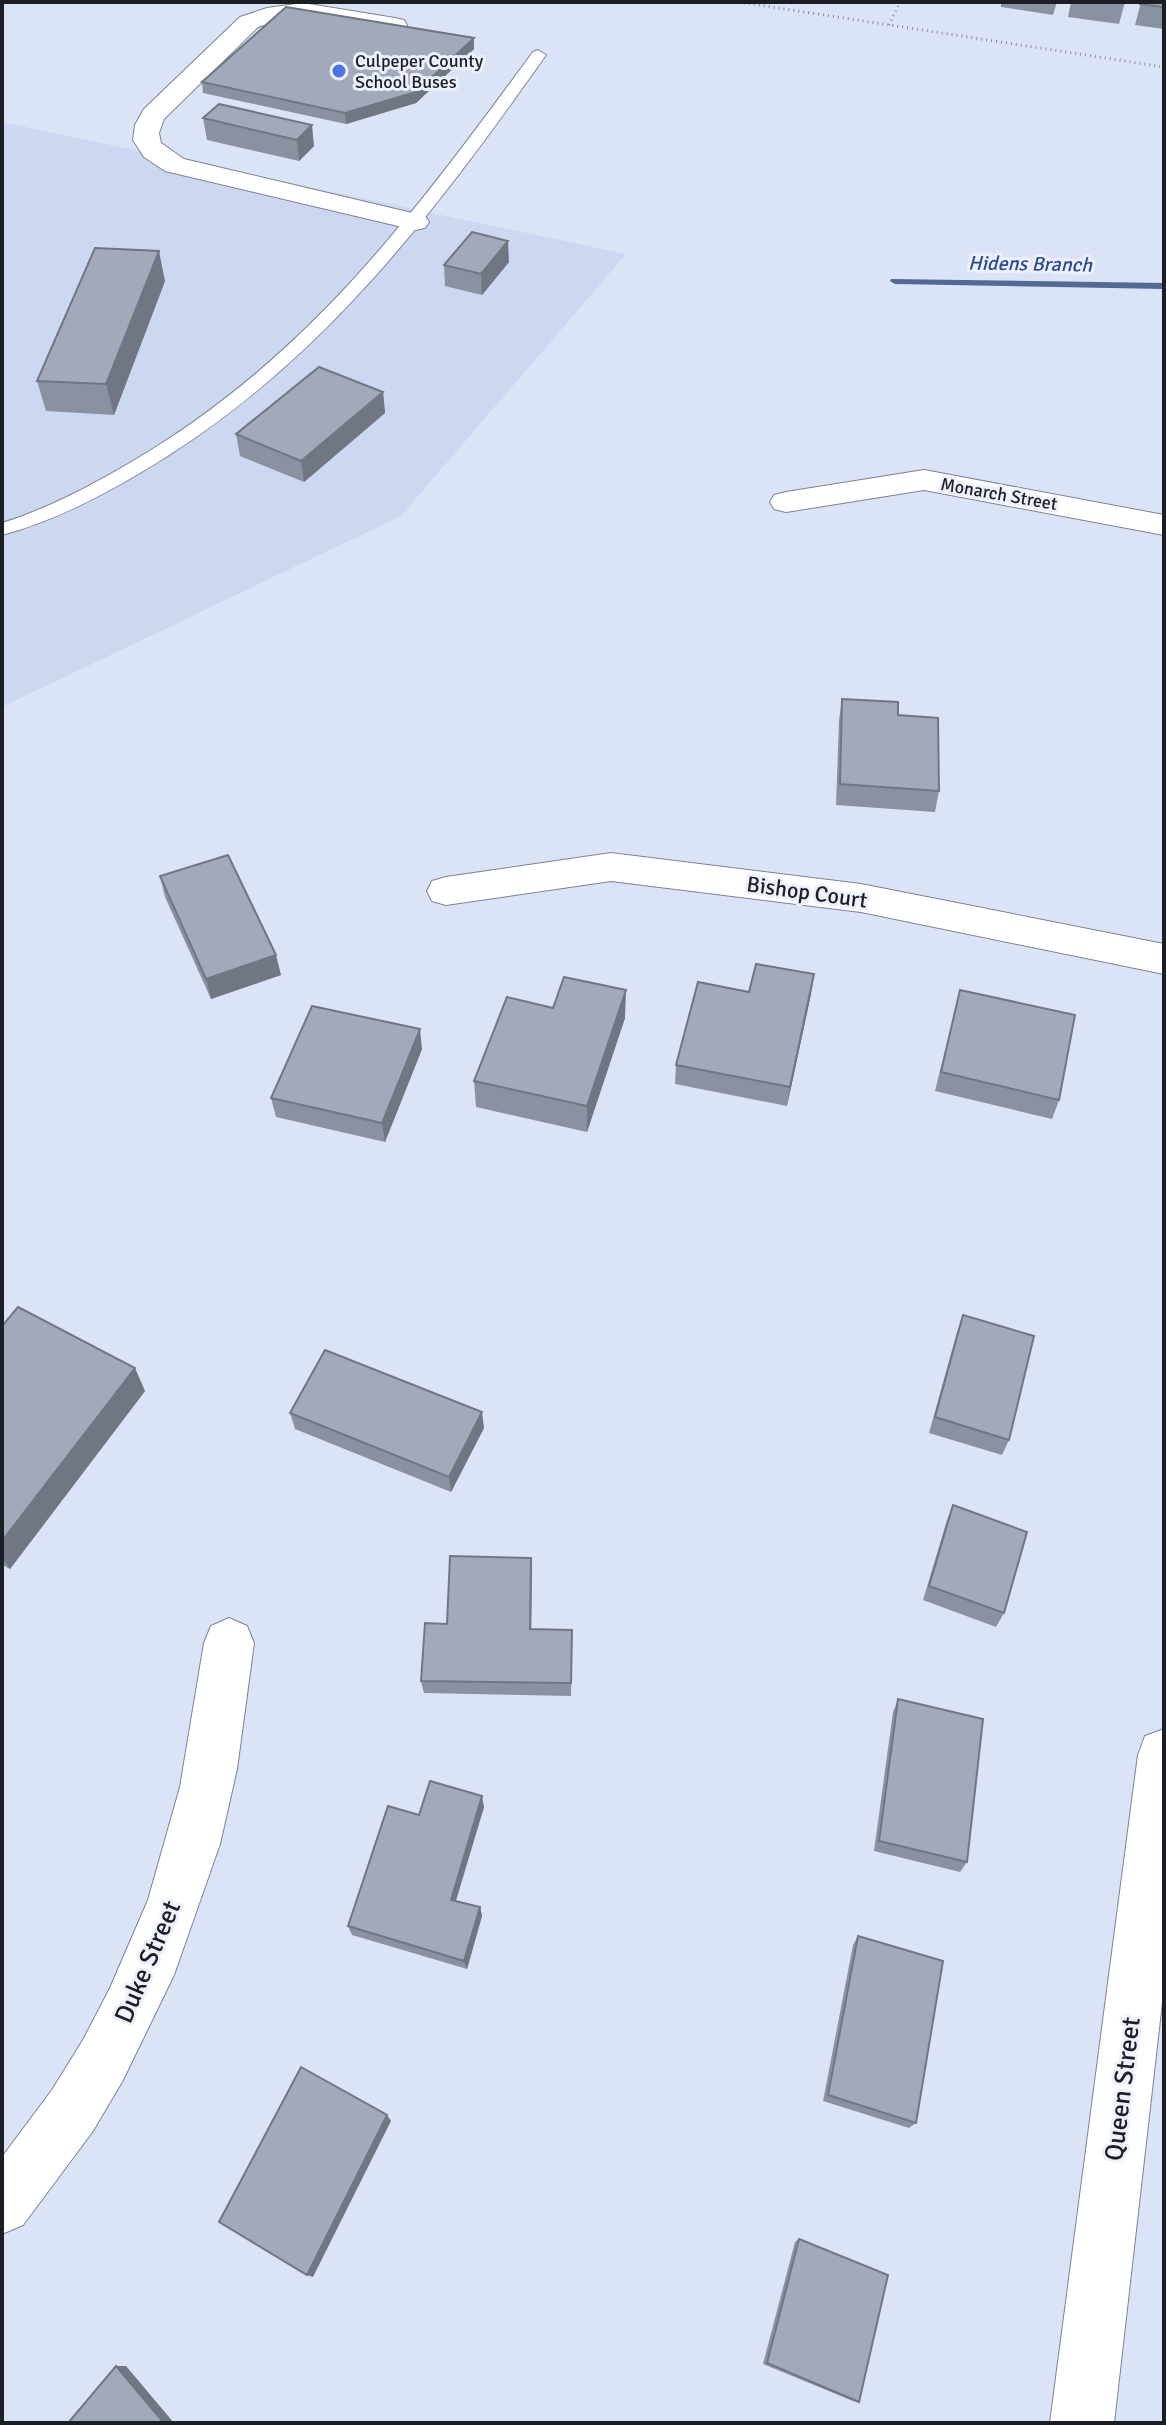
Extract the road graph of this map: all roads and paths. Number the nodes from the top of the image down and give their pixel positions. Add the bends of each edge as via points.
1 (739, 2) edge
2 (900, 2) edge
3 (395, 25) edge
4 (889, 25) junction
5 (538, 55) dead end
6 (1164, 67) edge
7 (415, 222) junction
8 (786, 502) dead end
9 (1164, 525) edge
10 (2, 529) edge
11 (446, 891) dead end
12 (1164, 959) edge
13 (229, 1643) dead end
14 (1164, 1755) edge
15 (2, 2204) edge
16 (1082, 2423) edge

1 - 4 path
2 - 4 path
3 - 7 street via 301,9 249,22 153,115 146,143 175,165
4 - 6 path
5 - 7 lane
7 - 10 lane via 348,298 215,419 85,496
8 - 9 street, Monarch Street via 924,480
11 - 12 street, Bishop Court via 611,867 861,898
13 - 15 street, Duke Street via 207,1787 170,1922 109,2052 40,2159
14 - 16 street, Queen Street

